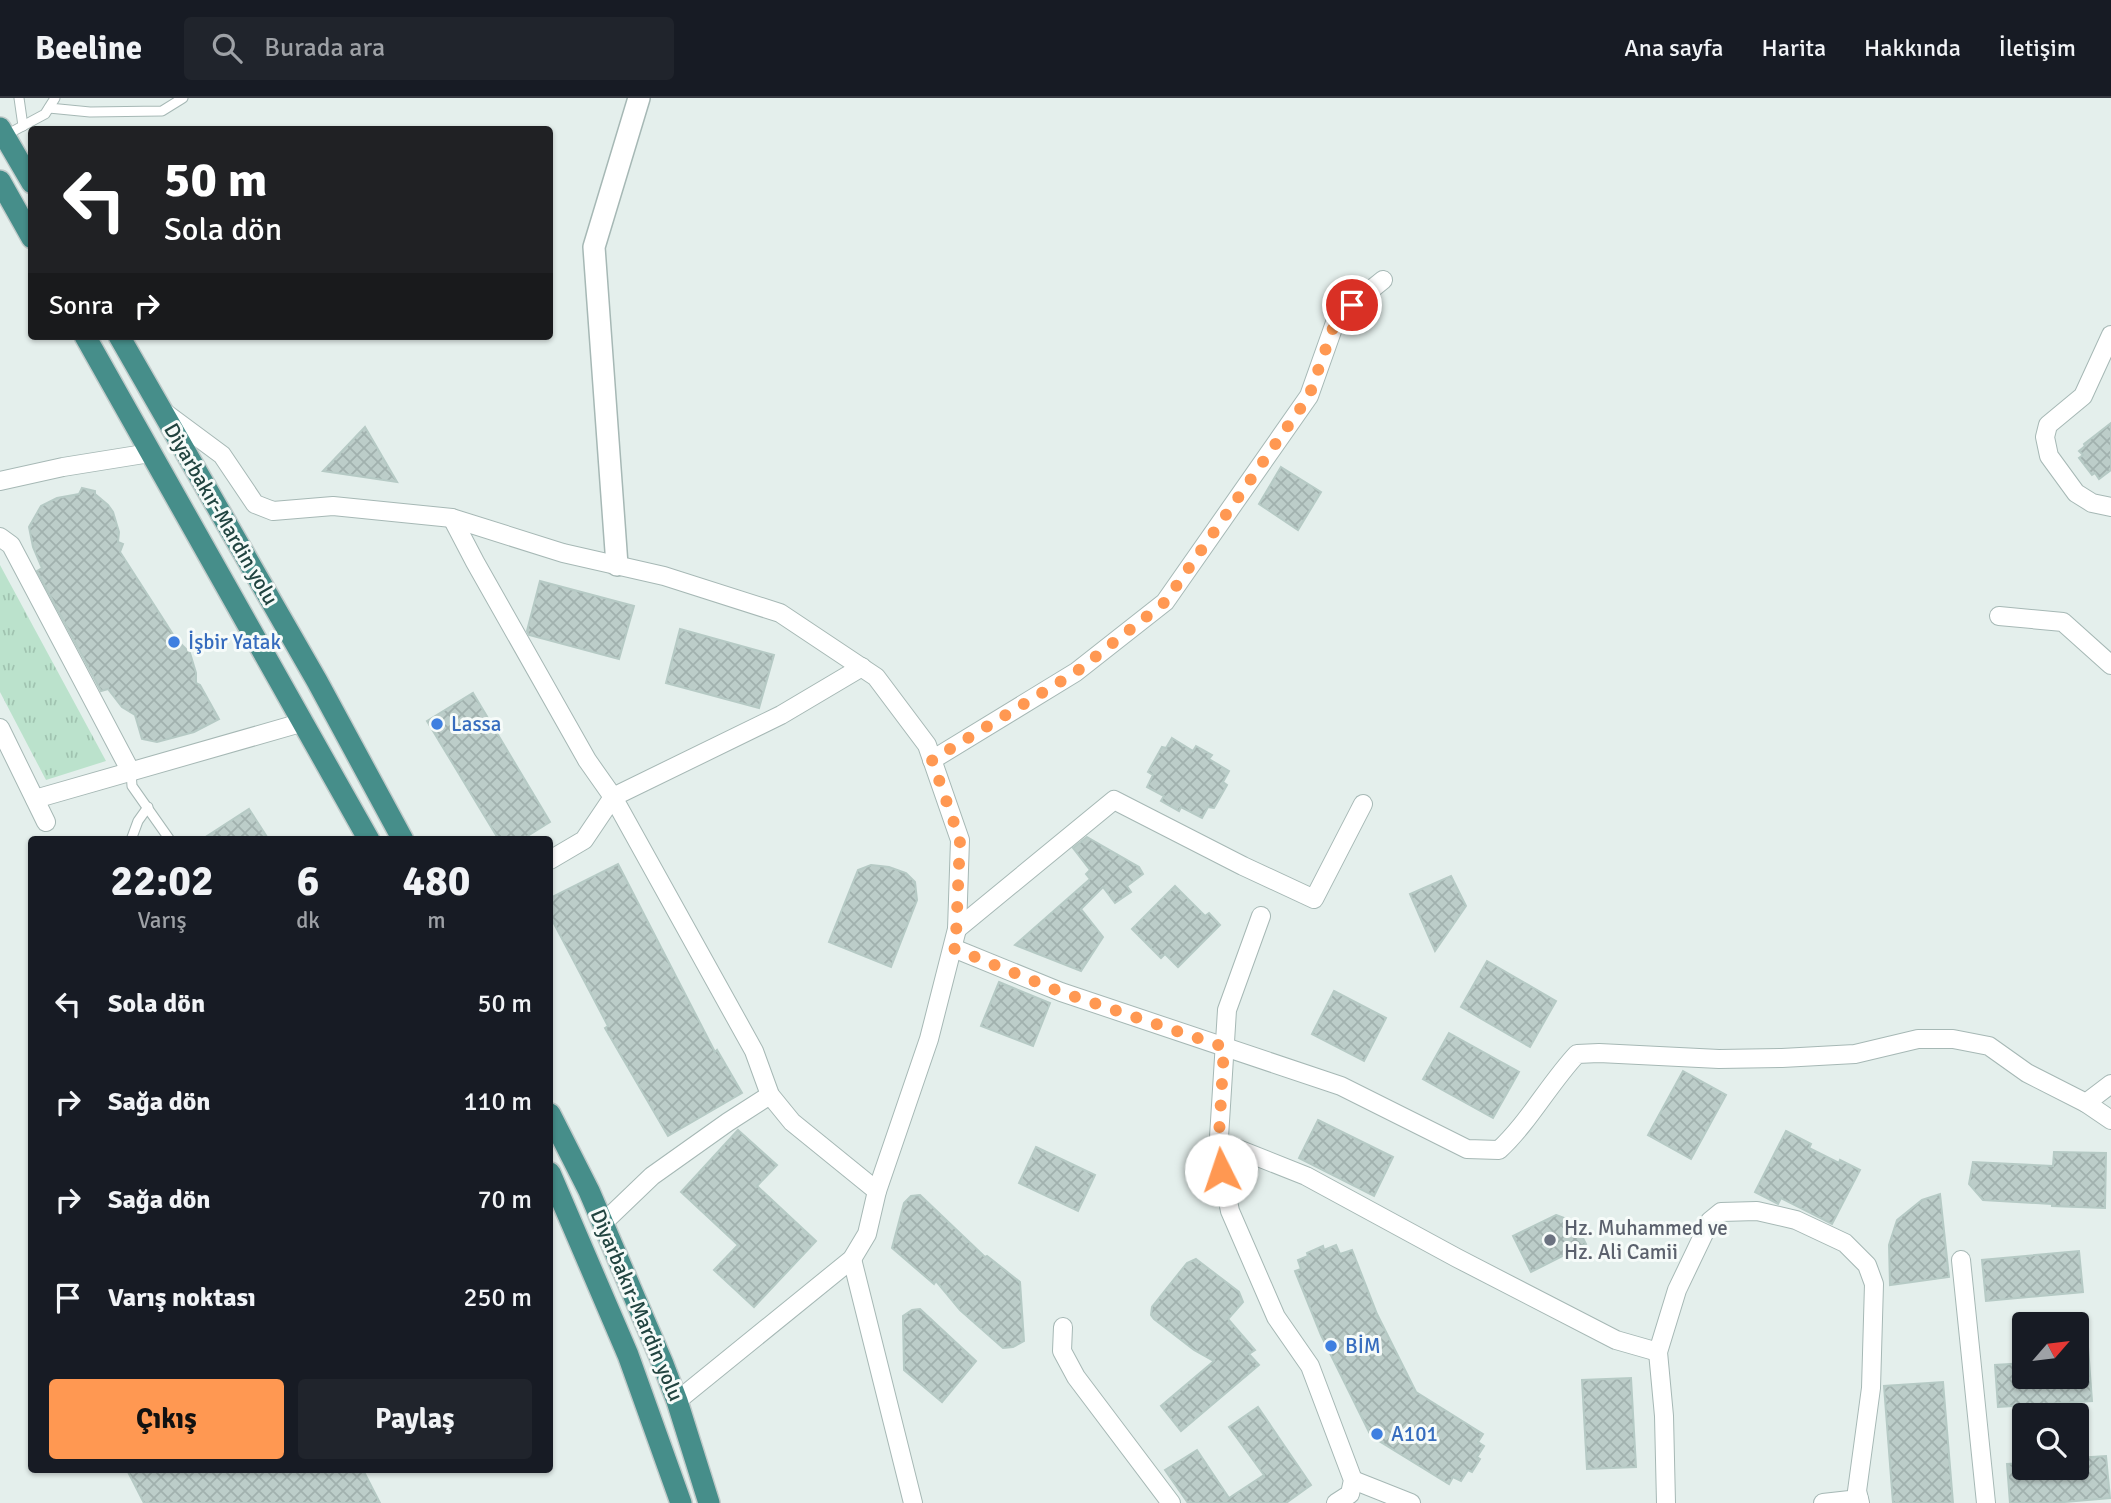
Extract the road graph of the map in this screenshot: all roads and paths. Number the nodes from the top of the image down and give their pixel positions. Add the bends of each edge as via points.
1 (19, 98) edge
2 (55, 98) edge
3 (183, 98) edge
4 (639, 98) edge
5 (49, 108) junction
6 (9, 130) edge
7 (28, 174) edge
8 (0, 181) edge
9 (28, 231) edge
10 (1382, 280) dead end
11 (2111, 335) edge
12 (87, 340) edge
13 (121, 340) edge
14 (161, 410) junction
15 (150, 453) junction
16 (0, 481) edge
17 (2111, 507) edge
18 (453, 517) junction
19 (0, 537) edge
20 (617, 565) junction
21 (1999, 616) dead end
22 (2111, 665) edge
23 (862, 667) junction
24 (304, 722) junction
25 (0, 728) edge
26 (932, 760) junction
27 (131, 772) junction
28 (613, 797) junction
29 (35, 799) junction
30 (1363, 804) dead end
31 (148, 807) junction
32 (46, 822) dead end
33 (132, 836) edge
34 (167, 836) edge
35 (367, 836) edge
36 (401, 836) edge
37 (553, 858) edge
38 (1261, 916) dead end
39 (957, 929) junction
40 (953, 948) junction
41 (1224, 1047) junction
42 (2111, 1084) edge
43 (771, 1095) junction
44 (2086, 1103) junction
45 (553, 1120) edge
46 (2111, 1120) edge
47 (1218, 1141) junction
48 (553, 1180) edge
49 (877, 1191) junction
50 (603, 1223) junction
51 (852, 1259) junction
52 (1961, 1260) dead end
53 (1063, 1328) dead end
54 (1658, 1352) junction
55 (677, 1401) junction
56 (1353, 1480) junction
57 (1860, 1501) edge
58 (1405, 1502) edge
59 (681, 1503) edge
60 (709, 1503) edge
61 (913, 1503) edge
62 (1171, 1503) edge
63 (1336, 1503) edge
64 (1666, 1503) edge
65 (1823, 1503) edge
66 (1986, 1503) edge

1 - 6 lane
2 - 5 lane
3 - 5 lane via 162,111
4 - 20 street via 594,247
5 - 6 lane
6 - 7 highway
8 - 9 highway
10 - 26 street via 1337,317 1309,396 1165,602 1076,672
11 - 17 street via 2083,396 2048,425 2045,437 2049,456 2076,493
12 - 15 highway, Diyarbakır-Mardin yolu
13 - 14 highway, Diyarbakır-Mardin yolu
14 - 18 street via 222,455 255,504 274,510 333,506
14 - 36 highway, Diyarbakır-Mardin yolu
15 - 16 street
15 - 24 highway, Diyarbakır-Mardin yolu
18 - 20 street via 563,553
18 - 28 street via 587,760
19 - 27 street via 11,545
20 - 23 street via 780,614
21 - 22 street via 2063,622
23 - 26 street via 876,677 927,745
23 - 28 street via 781,715
24 - 27 street
24 - 35 highway, Diyarbakır-Mardin yolu
25 - 29 street
26 - 39 street via 960,840
27 - 29 street
27 - 31 lane via 132,786
28 - 37 street via 584,841
28 - 43 street via 754,1051
29 - 32 street
30 - 39 street via 1314,899 1114,800
31 - 33 lane
31 - 34 lane
38 - 41 street via 1227,1010
39 - 40 street
40 - 41 street via 1061,992
40 - 49 street via 929,1039
41 - 44 street via 1341,1086 1467,1149 1499,1150 1577,1054 1782,1058 1855,1054 1918,1039 1953,1039 1989,1046 2027,1073
41 - 47 street
42 - 44 street
43 - 49 street via 792,1122
43 - 50 street via 652,1176
44 - 46 street
45 - 50 highway, Diyarbakır-Mardin yolu
47 - 54 street via 1306,1176 1616,1340
47 - 56 street via 1230,1211 1276,1317 1310,1366
48 - 59 highway, Diyarbakır-Mardin yolu via 628,1355
49 - 51 street via 867,1234
50 - 55 highway, Diyarbakır-Mardin yolu
51 - 55 street
51 - 61 street
52 - 66 street
53 - 62 street via 1062,1351 1076,1377
54 - 57 street via 1677,1290 1710,1221 1721,1212 1757,1212 1796,1220 1845,1243 1867,1265 1874,1284 1871,1388 1857,1491
54 - 64 street
55 - 60 highway, Diyarbakır-Mardin yolu
56 - 58 street
56 - 63 street via 1350,1494
57 - 65 street

